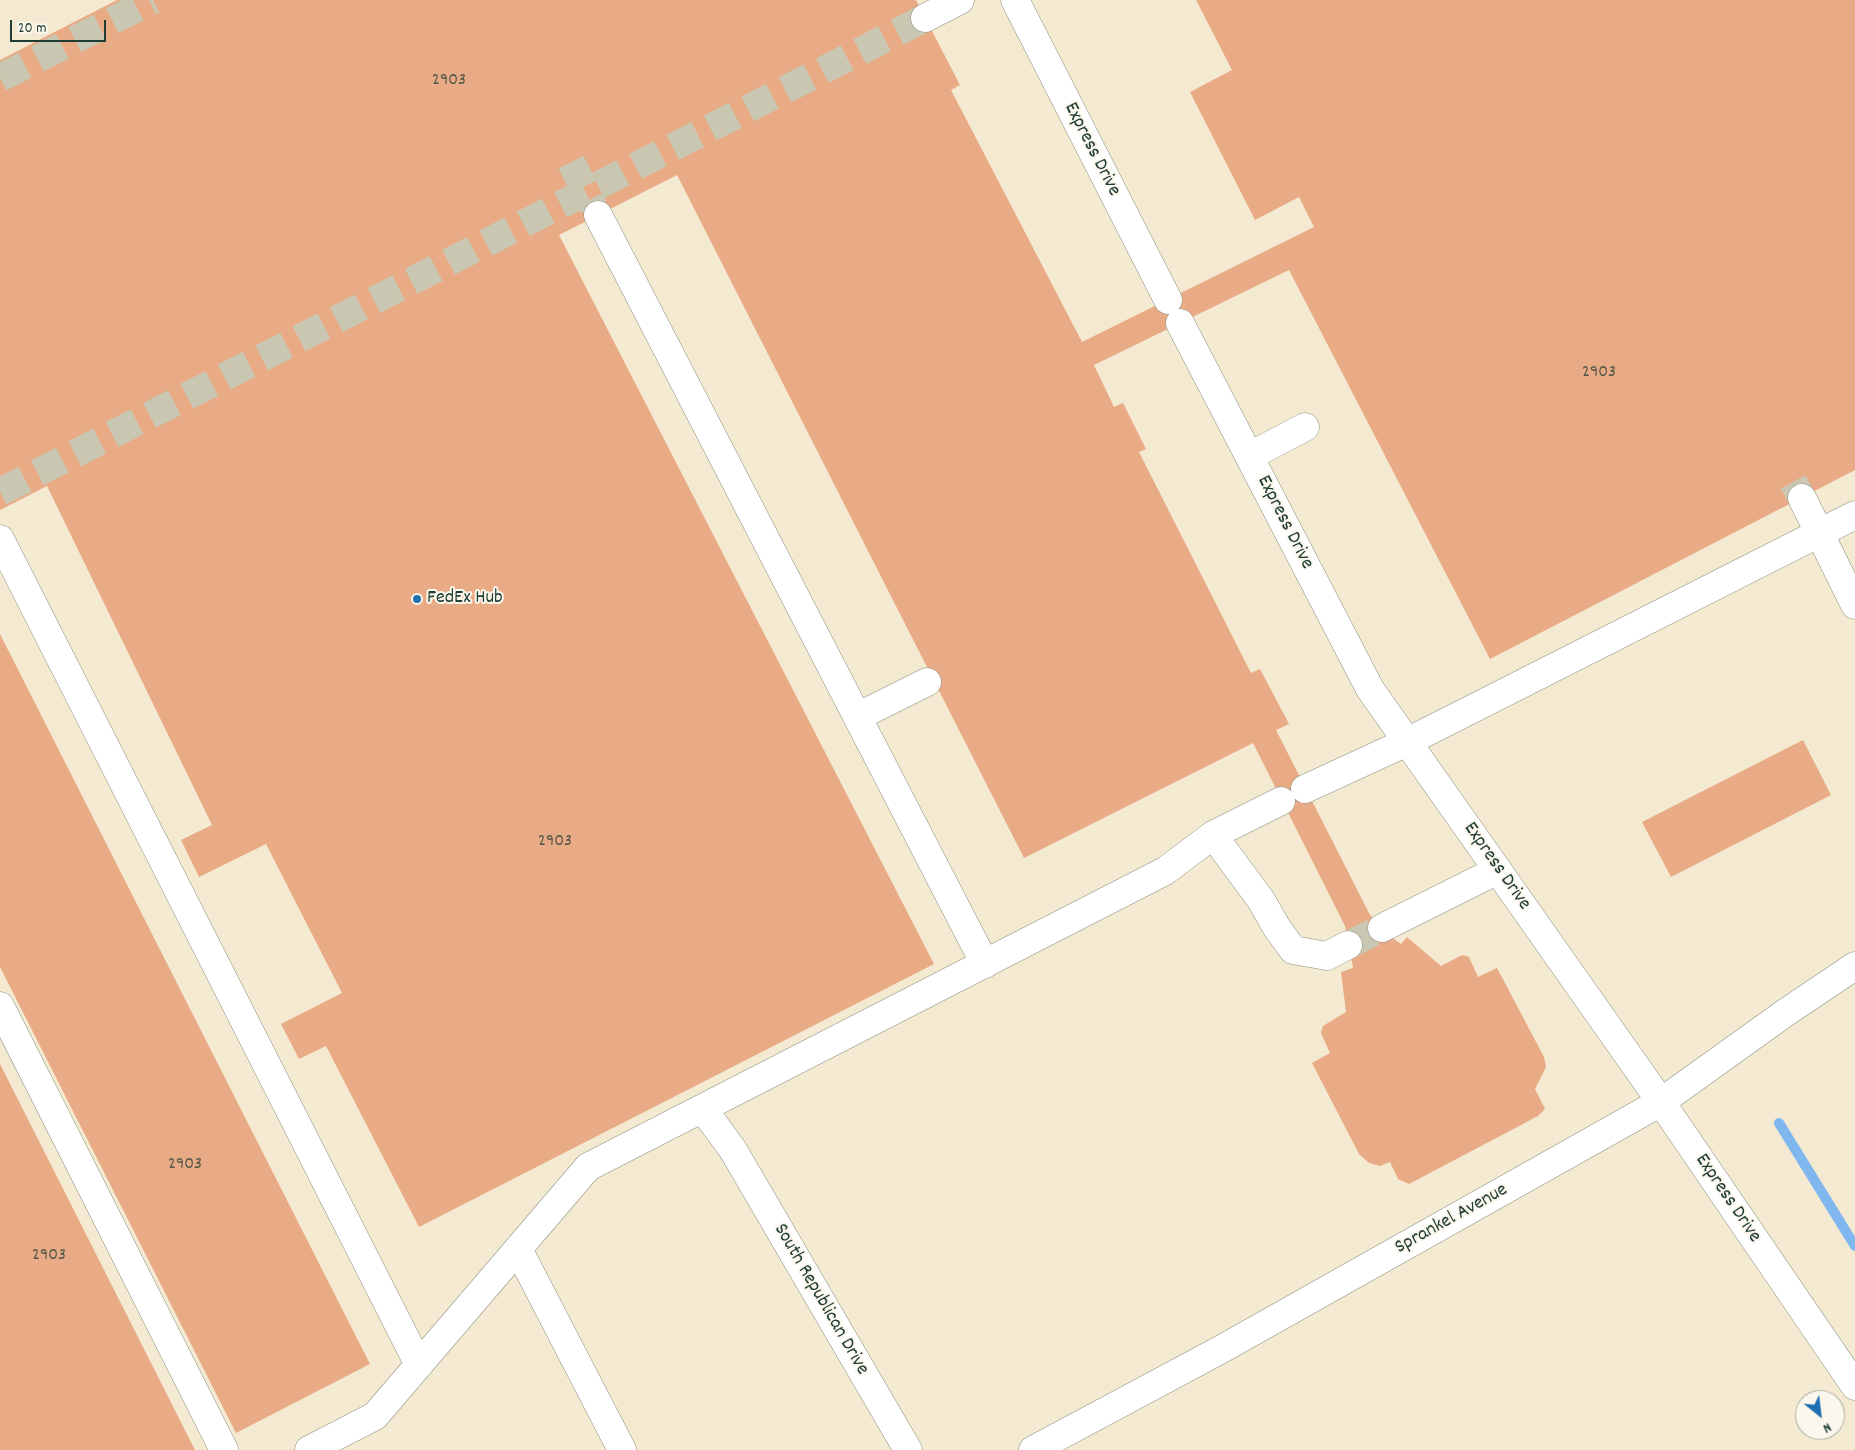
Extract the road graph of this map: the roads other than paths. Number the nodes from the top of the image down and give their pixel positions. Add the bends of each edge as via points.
1 (960, 0) edge
2 (1015, 0) edge
3 (925, 18) tunnel mouth
4 (598, 215) tunnel mouth
5 (1305, 427) dead end
6 (1250, 456) junction
7 (1802, 498) tunnel mouth
8 (1855, 515) edge
9 (1820, 534) junction
10 (0, 538) edge
11 (1855, 605) edge
12 (927, 682) dead end
13 (857, 717) junction
14 (1407, 742) junction
15 (1305, 789) dead end
16 (1281, 801) dead end
17 (1213, 835) junction
18 (1498, 870) junction
19 (1382, 928) tunnel mouth
20 (1348, 945) tunnel mouth
21 (985, 964) junction
22 (1855, 966) edge
23 (0, 1006) edge
24 (1661, 1102) junction
25 (703, 1109) junction
26 (518, 1249) junction
27 (419, 1364) junction
28 (1855, 1386) edge
29 (224, 1450) edge
30 (308, 1450) edge
31 (622, 1450) edge
32 (908, 1450) edge
33 (1033, 1450) edge

1 - 3 street
2 - 6 street, Express Drive
4 - 13 street
5 - 6 street
6 - 14 street, Express Drive via 1370,689
7 - 9 street
8 - 9 street
9 - 11 street
9 - 14 street
10 - 27 street
12 - 13 street
13 - 21 street
14 - 15 street
14 - 18 street, Express Drive
16 - 17 street
17 - 20 street via 1293,950 1327,956
17 - 21 street via 1165,871
18 - 19 street
18 - 24 street, Express Drive
21 - 25 street
22 - 24 street, Sprankel Avenue
23 - 29 street
24 - 28 street, Express Drive
24 - 33 street, Sprankel Avenue via 1229,1345
25 - 26 street via 588,1167
25 - 32 street, South Republican Drive via 733,1150
26 - 27 street
26 - 31 street
27 - 30 street via 375,1416

